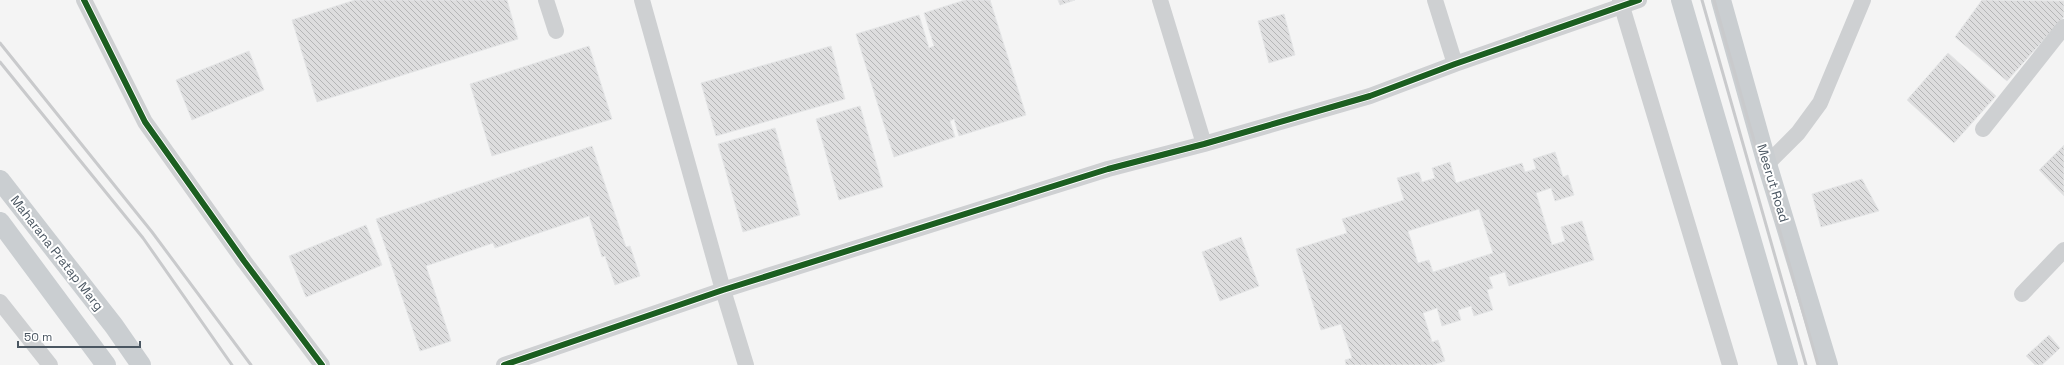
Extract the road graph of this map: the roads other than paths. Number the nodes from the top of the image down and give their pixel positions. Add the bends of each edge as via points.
1 (84, 0) edge
2 (546, 0) edge
3 (642, 0) edge
4 (1160, 0) edge
5 (1435, 0) edge
6 (1639, 0) edge
7 (1681, 0) edge
8 (1721, 0) edge
9 (1863, 0) edge
10 (1621, 4) edge
11 (2064, 27) edge
12 (556, 31) dead end
13 (1455, 64) junction
14 (1983, 129) dead end
15 (1204, 144) junction
16 (1767, 164) junction
17 (0, 180) edge
18 (0, 222) edge
19 (2064, 250) edge
20 (723, 290) junction
21 (2022, 294) dead end
22 (0, 302) edge
23 (50, 365) edge
24 (106, 365) edge
25 (141, 365) edge
26 (322, 365) edge
27 (504, 365) edge
28 (746, 365) edge
29 (1730, 365) edge
30 (1788, 365) edge
31 (1828, 365) edge

1 - 26 street via 145,122
2 - 12 street
3 - 20 street
4 - 15 street
5 - 13 street
6 - 10 street
7 - 30 main road
8 - 16 main road, Meerut Road
9 - 16 street via 1820,103 1798,133
10 - 13 street
10 - 29 street
11 - 14 street
13 - 15 street via 1370,96
15 - 20 street via 1108,169
16 - 31 main road, Meerut Road
17 - 25 main road, Maharana Pratap Marg via 114,326
18 - 24 main road, Maharana Pratap Marg
19 - 21 street
20 - 27 street
20 - 28 street
22 - 23 street

